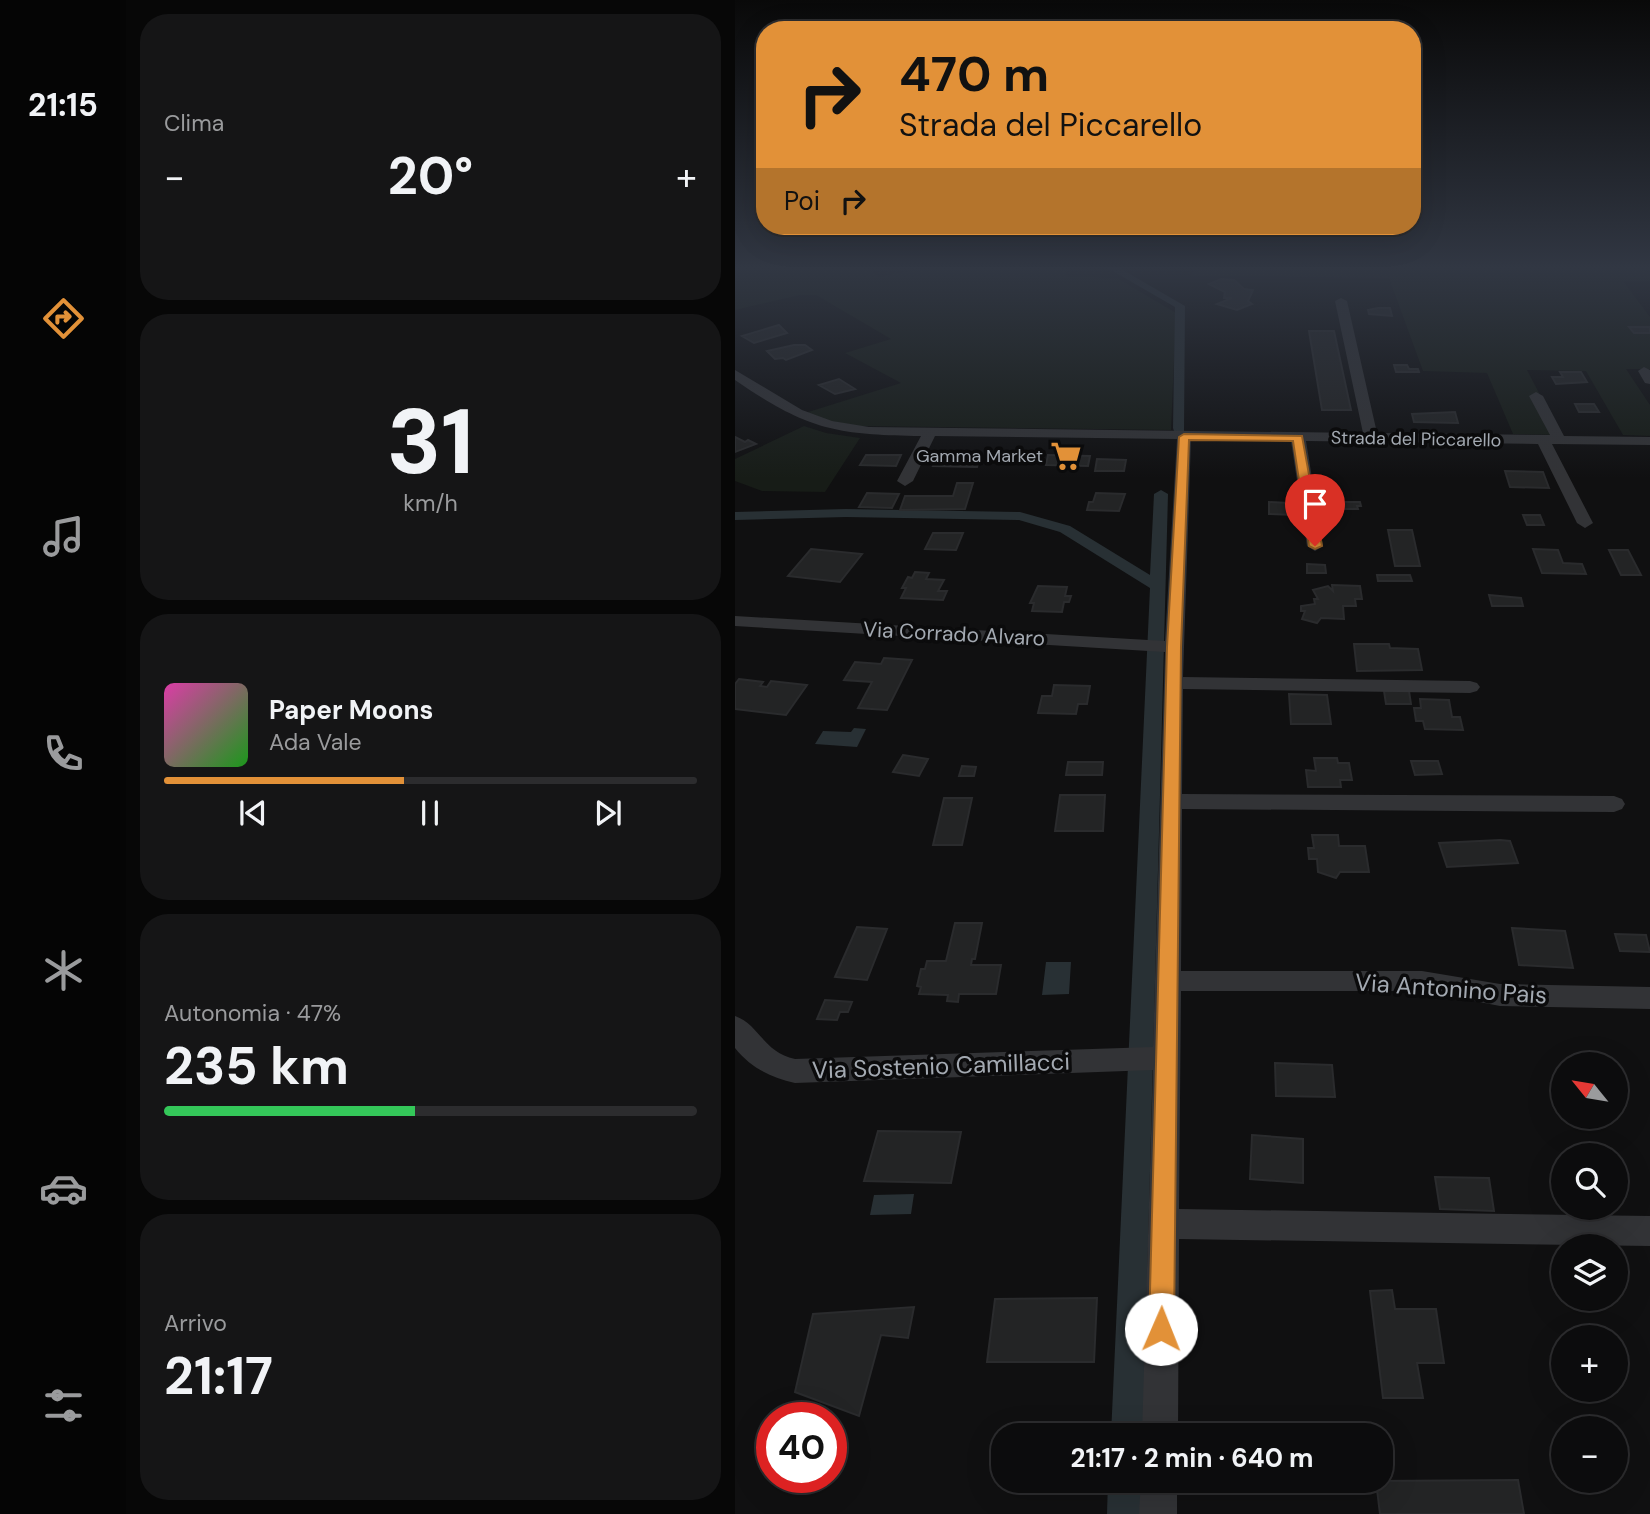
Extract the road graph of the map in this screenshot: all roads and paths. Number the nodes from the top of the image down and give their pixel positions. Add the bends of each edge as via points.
1 (1349, 337) edge
2 (735, 374) edge
3 (1536, 396) dead end
4 (930, 432) junction
5 (1184, 437) junction
6 (1298, 438) junction
7 (1371, 439) junction
8 (1551, 440) junction
9 (1650, 441) edge
10 (905, 481) dead end
11 (1585, 523) dead end
12 (1315, 546) dead end
13 (735, 621) edge
14 (1174, 647) junction
15 (1173, 682) junction
16 (1470, 687) dead end
17 (1171, 800) junction
18 (1615, 804) dead end
19 (1167, 981) junction
20 (1650, 998) edge
21 (735, 1027) edge
22 (1165, 1058) junction
23 (1163, 1224) junction
24 (1650, 1231) edge
25 (1160, 1423) edge
26 (1159, 1493) edge
27 (1159, 1514) edge

1 - 7 street
2 - 4 street, Strada del Piccarello via 810,421 863,430
3 - 8 street
4 - 5 street, Strada del Piccarello
4 - 10 street
5 - 6 street, Strada del Piccarello
5 - 14 street
6 - 7 street, Strada del Piccarello
6 - 12 street
7 - 8 street, Strada del Piccarello
8 - 9 street, Strada del Piccarello
8 - 11 street
13 - 14 street, Via Corrado Alvaro
14 - 15 street
15 - 16 street
15 - 17 street
17 - 18 street
17 - 19 street
19 - 20 street, Via Antonino Pais via 1422,981 1500,995
19 - 22 street
21 - 22 street, Via Sostenio Camillacci via 760,1057 796,1071
22 - 23 street
23 - 24 street
23 - 25 street
26 - 27 street

